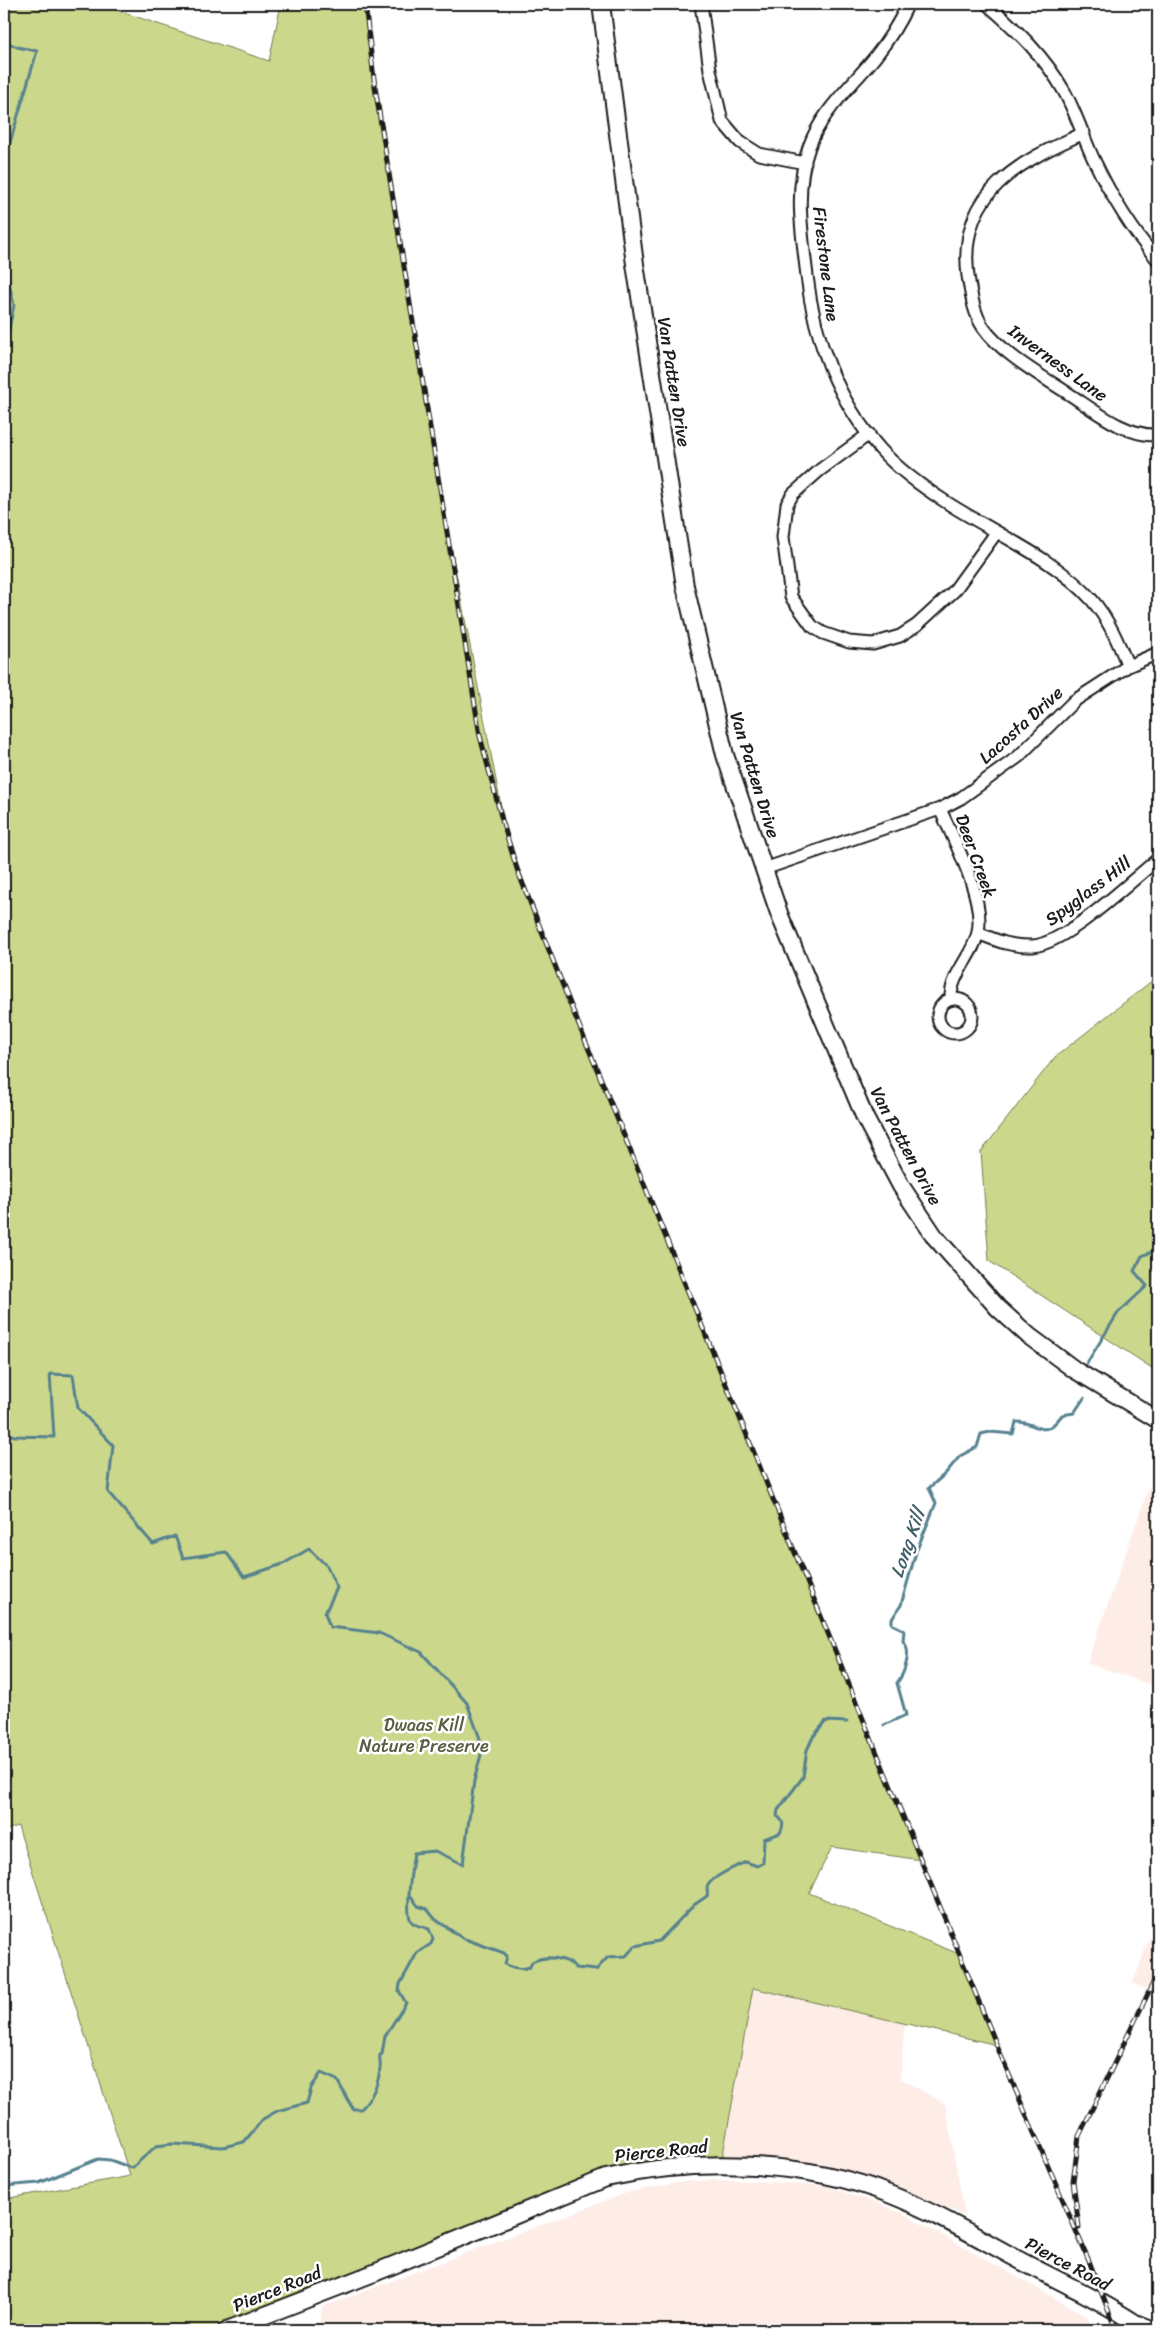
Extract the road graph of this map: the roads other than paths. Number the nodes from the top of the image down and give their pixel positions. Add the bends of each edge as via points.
1 (601, 4) edge
2 (701, 4) edge
3 (908, 4) edge
4 (986, 4) edge
5 (1084, 133) junction
6 (805, 163) junction
7 (1158, 260) edge
8 (869, 434) junction
9 (1158, 434) edge
10 (996, 533) junction
11 (1158, 653) edge
12 (1128, 666) junction
13 (940, 809) junction
14 (1158, 859) edge
15 (764, 869) junction
16 (978, 933) junction
17 (951, 998) dead end
18 (1158, 1420) edge
19 (227, 2330) edge
20 (1153, 2330) edge

1 - 15 street, Van Patten Drive via 685,586 725,755
2 - 6 street via 710,70 722,121 740,142 759,154
3 - 6 street, Firestone Lane via 876,57 820,122
4 - 5 street via 1010,24 1053,73
5 - 7 street via 1124,215
5 - 9 street, Inverness Lane via 1047,149 1010,172 978,206 967,254 972,301 983,326 999,345 1046,379 1126,428
6 - 8 street, Firestone Lane via 800,199 810,302 825,355 840,389
8 - 10 street, Firestone Lane via 898,466 946,502
8 - 10 street via 820,470 793,494 787,504 783,537 791,597 812,626 849,642 873,644 900,636 954,591
10 - 12 street, Firestone Lane via 1058,571 1090,598 1112,628
11 - 12 street, Lacosta Drive
12 - 13 street, Lacosta Drive via 1074,701 1018,756
13 - 15 street, Lacosta Drive
13 - 16 street, Deer Creek via 976,896
14 - 16 street, Spyglass Hill via 1075,926 1052,940 1035,946 1016,946
15 - 18 street, Van Patten Drive via 780,916 865,1118 901,1186 935,1237 998,1308 1029,1336 1075,1370
16 - 17 street, Deer Creek via 953,986
19 - 20 street, Pierce Road via 606,2178 640,2170 701,2164 842,2178 890,2194 935,2214 1134,2323

